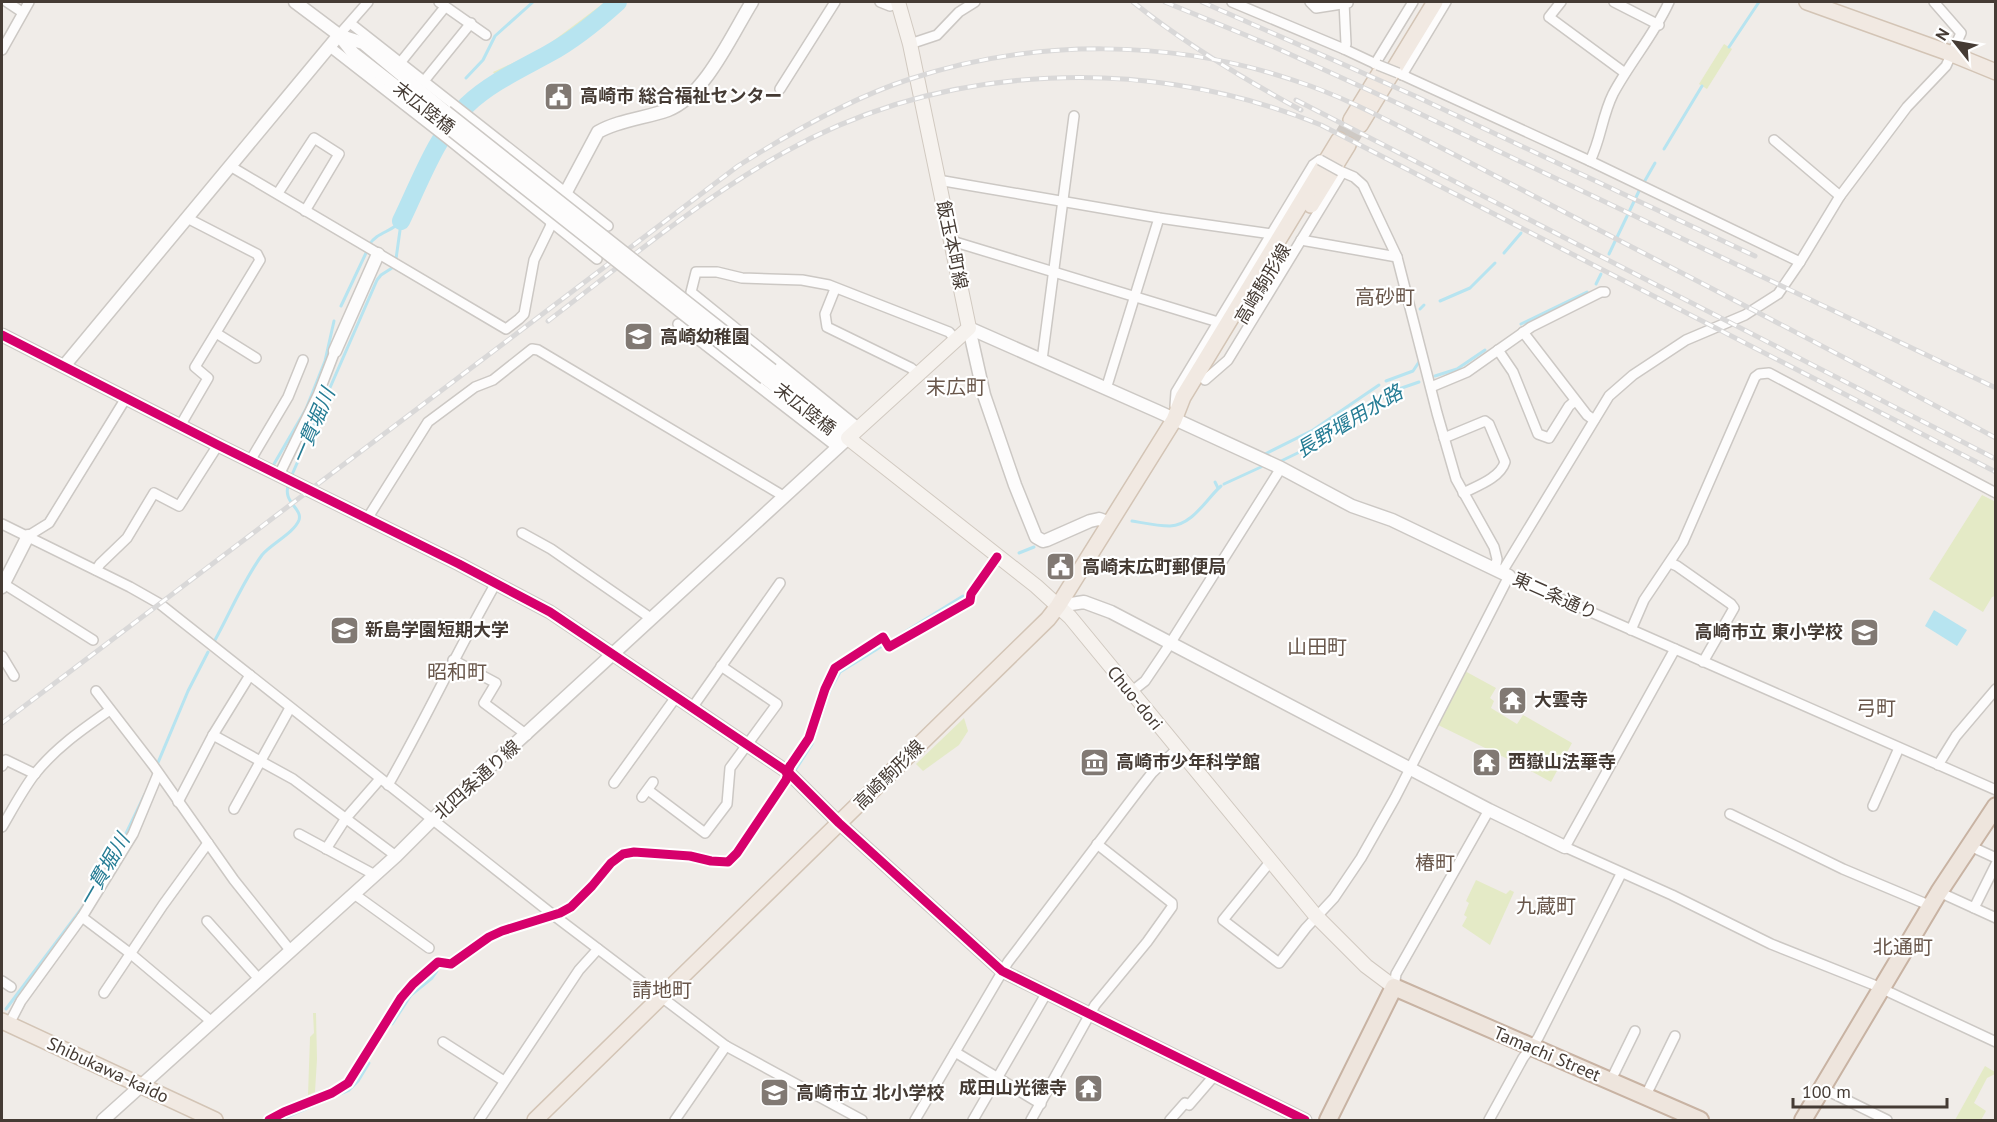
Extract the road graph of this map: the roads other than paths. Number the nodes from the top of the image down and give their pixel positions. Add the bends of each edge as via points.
1 (7, 2) edge
2 (29, 2) edge
3 (295, 2) edge
4 (368, 2) edge
5 (456, 2) edge
6 (752, 2) edge
7 (835, 2) edge
8 (880, 2) edge
9 (898, 2) edge
10 (975, 2) edge
11 (1232, 2) edge
12 (1310, 2) edge
13 (1346, 2) edge
14 (1413, 2) edge
15 (1423, 2) edge
16 (1435, 2) edge
17 (1446, 2) edge
18 (1561, 2) edge
19 (1614, 2) edge
20 (1669, 2) edge
21 (1808, 2) edge
22 (1934, 2) edge
23 (444, 6) edge
24 (22, 12) junction
25 (350, 23) junction
26 (471, 23) junction
27 (1659, 24) junction
28 (339, 35) junction
29 (486, 35) dead end
30 (910, 44) junction
31 (330, 47) junction
32 (1344, 48) junction
33 (2, 50) edge
34 (1952, 54) junction
35 (400, 63) junction
36 (1376, 64) junction
37 (1995, 72) edge
38 (1625, 73) junction
39 (1400, 74) junction
40 (424, 81) junction
41 (780, 89) dead end
42 (1074, 116) dead end
43 (449, 117) junction
44 (1774, 140) dead end
45 (1343, 142) tunnel mouth
46 (1590, 161) junction
47 (230, 166) junction
48 (1341, 172) junction
49 (938, 180) junction
50 (566, 192) junction
51 (278, 193) junction
52 (1840, 196) junction
53 (1063, 202) junction
54 (305, 211) junction
55 (187, 218) junction
56 (1159, 218) junction
57 (552, 223) junction
58 (608, 226) dead end
59 (1272, 234) junction
60 (1301, 240) junction
61 (952, 241) junction
62 (378, 254) junction
63 (1397, 257) junction
64 (597, 259) dead end
65 (1800, 262) junction
66 (1054, 273) junction
67 (835, 289) junction
68 (1605, 292) dead end
69 (1135, 298) junction
70 (1218, 322) junction
71 (678, 324) dead end
72 (969, 328) junction
73 (1523, 332) junction
74 (216, 333) junction
75 (2, 335) edge
76 (956, 340) junction
77 (1498, 350) junction
78 (335, 351) joint
79 (256, 358) dead end
80 (303, 360) dead end
81 (1042, 360) junction
82 (64, 366) junction
83 (766, 372) junction
84 (918, 374) junction
85 (1195, 378) junction
86 (1431, 387) junction
87 (1106, 389) junction
88 (126, 398) junction
89 (1575, 401) junction
90 (1174, 420) junction
91 (1594, 420) junction
92 (180, 426) junction
93 (859, 428) junction
94 (1444, 438) junction
95 (843, 443) junction
96 (218, 445) junction
97 (250, 460) junction
98 (1281, 468) junction
99 (286, 479) junction
100 (1995, 492) edge
101 (1463, 493) junction
102 (785, 497) junction
103 (367, 519) junction
104 (1110, 523) junction
105 (2, 524) edge
106 (522, 533) dead end
107 (27, 537) junction
108 (997, 557) junction
109 (1670, 563) junction
110 (96, 570) junction
111 (1502, 573) junction
112 (496, 583) junction
113 (780, 583) dead end
114 (3, 586) edge
115 (970, 601) dead end
116 (1059, 606) junction
117 (652, 619) junction
118 (1631, 630) junction
119 (93, 640) dead end
120 (1170, 644) junction
121 (1675, 649) junction
122 (614, 655) junction
123 (2, 656) edge
124 (453, 660) junction
125 (1703, 662) junction
126 (721, 666) junction
127 (250, 675) junction
128 (14, 676) dead end
129 (1995, 689) edge
130 (96, 691) dead end
131 (1131, 692) junction
132 (676, 697) junction
133 (290, 708) junction
134 (692, 708) junction
135 (110, 710) junction
136 (213, 735) junction
137 (527, 735) junction
138 (747, 745) junction
139 (1899, 748) junction
140 (1178, 749) junction
141 (261, 761) junction
142 (1938, 765) junction
143 (2, 766) edge
144 (1411, 768) junction
145 (156, 770) junction
146 (35, 774) junction
147 (384, 782) junction
148 (614, 783) dead end
149 (648, 790) dead end
150 (1995, 790) edge
151 (178, 802) junction
152 (1873, 806) dead end
153 (1995, 806) edge
154 (234, 809) dead end
155 (1489, 810) junction
156 (1730, 814) dead end
157 (346, 818) junction
158 (432, 820) junction
159 (839, 823) junction
160 (2, 827) edge
161 (299, 834) dead end
162 (208, 843) junction
163 (1097, 844) junction
164 (1970, 846) junction
165 (1565, 847) junction
166 (326, 849) junction
167 (396, 856) junction
168 (1995, 858) edge
169 (1270, 862) junction
170 (1995, 864) edge
171 (1621, 874) junction
172 (375, 875) junction
173 (354, 894) junction
174 (1935, 899) junction
175 (1974, 908) junction
176 (1316, 916) junction
177 (82, 917) junction
178 (1995, 918) edge
179 (207, 921) dead end
180 (429, 948) dead end
181 (598, 949) junction
182 (290, 951) junction
183 (131, 954) junction
184 (1002, 971) junction
185 (259, 979) junction
186 (2, 981) edge
187 (11, 987) dead end
188 (1394, 987) junction
189 (1881, 989) junction
190 (104, 993) dead end
191 (1046, 994) junction
192 (661, 996) junction
193 (1089, 1015) junction
194 (5, 1022) edge
195 (212, 1022) junction
196 (1635, 1031) dead end
197 (1675, 1036) dead end
198 (443, 1042) dead end
199 (1995, 1042) edge
200 (726, 1046) junction
201 (1531, 1047) junction
202 (955, 1052) junction
203 (1214, 1076) junction
204 (998, 1078) junction
205 (504, 1081) junction
206 (1610, 1082) junction
207 (141, 1086) junction
208 (1821, 1088) junction
209 (1645, 1097) junction
210 (1041, 1104) junction
211 (104, 1120) edge
212 (215, 1120) edge
213 (479, 1120) edge
214 (535, 1120) edge
215 (675, 1120) edge
216 (862, 1120) edge
217 (915, 1120) edge
218 (973, 1120) edge
219 (1031, 1120) edge
220 (1170, 1120) edge
221 (1305, 1120) edge
222 (1328, 1120) edge
223 (1489, 1120) edge
224 (1700, 1120) edge
225 (1803, 1120) edge
226 (1887, 1120) edge

1 - 24 street
2 - 24 street
3 - 28 street, 末広陸橋
4 - 25 street
5 - 23 street
6 - 50 street via 695,92 670,109 598,132
7 - 41 street
8 - 9 street via 890,6
9 - 30 main road, 飯玉本町線
10 - 30 street via 937,35
11 - 32 street
12 - 13 street via 1316,8
13 - 32 street
14 - 36 street
15 - 16 main road via 1356,123
17 - 39 street
18 - 38 street via 1549,17
19 - 27 street
20 - 27 street
21 - 34 main road
22 - 34 street via 1961,33
23 - 26 street
23 - 35 street
24 - 33 street
25 - 28 street
25 - 35 street
26 - 29 street
26 - 40 street
27 - 38 street
28 - 31 street
28 - 43 street, 末広陸橋 via 354,53
30 - 49 main road, 飯玉本町線
31 - 43 street
31 - 47 street
32 - 36 street
34 - 37 main road
34 - 52 street
35 - 40 street
36 - 39 street, bridge
38 - 46 street via 1604,115
39 - 46 street
40 - 43 street
42 - 53 street
43 - 50 street
43 - 57 street via 448,138
43 - 83 street, 末広陸橋, bridge
44 - 52 street
45 - 85 main road, 高崎駒形線
46 - 65 street
47 - 51 street
47 - 55 street
48 - 59 street, bridge via 1320,160 1313,165
48 - 60 street
48 - 63 street via 1358,180 1366,190
49 - 53 street
49 - 61 main road, 飯玉本町線
50 - 57 street
50 - 58 street
51 - 54 street
51 - 54 street via 314,138 339,154
52 - 65 street
53 - 56 street
53 - 66 street
54 - 62 street
55 - 74 street via 257,254 260,260
55 - 82 street
56 - 59 street
56 - 69 street
57 - 62 street via 534,260 524,314 506,329
57 - 64 street
59 - 70 street
60 - 63 street
60 - 85 street via 1228,360
61 - 66 street
61 - 72 main road, 飯玉本町線
62 - 78 street
63 - 86 street
65 - 91 street via 1769,302 1694,336 1643,368 1609,396
66 - 69 street
66 - 81 street
67 - 76 street via 949,332
67 - 83 street via 802,280 696,273 691,292
67 - 84 street via 825,314 827,327
68 - 73 street
69 - 70 street
69 - 87 street
70 - 85 street
71 - 83 street
72 - 76 main road
72 - 81 street, 東二条通り
72 - 104 street via 984,395 1036,537 1047,540 1095,519
73 - 77 street
73 - 89 street
74 - 79 street
74 - 92 street via 195,367 208,378
75 - 82 street
76 - 84 main road
77 - 86 street via 1467,372
77 - 89 street via 1513,372 1538,434 1549,438
78 - 99 street
80 - 97 street via 288,397
81 - 87 street, 東二条通り
82 - 88 street
83 - 93 street
83 - 95 street, 末広陸橋
84 - 93 main road
85 - 90 main road, 高崎駒形線
86 - 94 street
87 - 90 street, 東二条通り
88 - 92 street
88 - 107 street via 49,523
89 - 91 street
90 - 98 street, 東二条通り
90 - 104 main road, 高崎駒形線
91 - 111 street
92 - 96 street
93 - 95 main road
94 - 101 street
94 - 101 street via 1485,421 1490,424 1505,462 1490,479
95 - 102 street, 北四条通り線
95 - 108 main road, Chuo-dori
96 - 97 street
96 - 110 street via 179,506 154,494 127,538
97 - 99 street
98 - 111 street, 東二条通り via 1352,506 1392,520
98 - 120 street
99 - 103 street
100 - 109 street via 1764,372 1755,377 1683,542
101 - 111 street via 1494,547
102 - 103 street via 532,349 428,422
102 - 117 street, 北四条通り線
103 - 112 street
104 - 116 main road, 高崎駒形線
105 - 107 street
106 - 117 street
107 - 110 street
107 - 114 street
108 - 115 street
108 - 116 main road, Chuo-dori
109 - 118 street via 1644,600
109 - 125 street via 1734,608
110 - 127 street via 160,604
111 - 118 street, 東二条通り
111 - 144 street
112 - 122 street via 550,612
112 - 124 street
113 - 126 street
114 - 119 street
116 - 120 street via 1084,602
116 - 131 main road, Chuo-dori
116 - 159 main road, 高崎駒形線
117 - 122 street, 北四条通り線
118 - 121 street, 東二条通り
120 - 131 street via 1145,681
120 - 144 street
121 - 125 street, 東二条通り
121 - 165 street
122 - 132 street
122 - 137 street, 北四条通り線
123 - 128 street
124 - 137 street via 496,683 483,703
124 - 147 street via 421,726
125 - 139 street, 東二条通り
126 - 134 street
126 - 138 street via 777,704
127 - 133 street
127 - 136 street
129 - 142 street
130 - 135 street
131 - 140 main road, Chuo-dori
132 - 134 street
132 - 148 street
133 - 141 street
133 - 147 street
134 - 138 street
135 - 145 street
135 - 146 street via 68,741
136 - 141 street
136 - 151 street
137 - 158 street, 北四条通り線
138 - 149 street via 730,768 723,802 705,833 671,813
138 - 159 street via 789,773
139 - 142 street, 東二条通り
139 - 152 street
140 - 163 street via 1152,773
140 - 169 main road, Chuo-dori
141 - 154 street
141 - 157 street via 293,778
142 - 150 street, 東二条通り
143 - 146 street via 6,760
144 - 155 street
144 - 176 street via 1361,858 1334,898
145 - 151 street
145 - 177 street via 133,834
146 - 160 street
147 - 157 street
147 - 158 street
151 - 162 street
153 - 164 highway
155 - 165 street
155 - 188 street via 1396,974
156 - 174 street via 1844,869
157 - 166 street
157 - 167 street
158 - 167 street, 北四条通り線
158 - 181 street
159 - 184 street
159 - 192 main road, 高崎駒形線
161 - 166 street
162 - 182 street
162 - 183 street
163 - 184 street
163 - 193 street via 1172,903 1172,907
164 - 168 street
164 - 174 highway
165 - 171 street
166 - 172 street
167 - 172 street, 北四条通り線
169 - 176 main road, Chuo-dori
169 - 176 street via 1223,920 1225,923 1279,963
170 - 175 street
171 - 189 street via 1771,944
171 - 201 street
172 - 173 street, 北四条通り線
173 - 180 street
173 - 182 street, 北四条通り線
174 - 175 street
174 - 189 highway
175 - 178 street
176 - 188 main road, Chuo-dori via 1366,966
177 - 183 street
177 - 194 street
179 - 185 street
181 - 192 street
181 - 205 street via 579,970
182 - 185 street, 北四条通り線
183 - 190 street
183 - 195 street
184 - 191 street
184 - 202 street
185 - 195 street, 北四条通り線
186 - 187 street
188 - 201 highway, Tamachi Street
188 - 222 highway
189 - 199 street
189 - 208 highway
191 - 193 street
191 - 204 street
192 - 200 street
192 - 214 main road, 高崎駒形線
193 - 203 street
193 - 210 street
194 - 207 main road, Shibukawa-kaido
195 - 207 street, 北四条通り線
196 - 206 street
197 - 209 street
198 - 205 street
200 - 215 street
200 - 216 street
201 - 206 highway, Tamachi Street
201 - 223 street
202 - 204 street
202 - 217 street
203 - 220 street
203 - 221 street
204 - 210 street
204 - 218 street
205 - 213 street
206 - 209 highway, Tamachi Street
207 - 211 street, 北四条通り線
207 - 212 main road, Shibukawa-kaido
208 - 225 highway
208 - 226 street
209 - 224 highway, Tamachi Street
210 - 219 street

